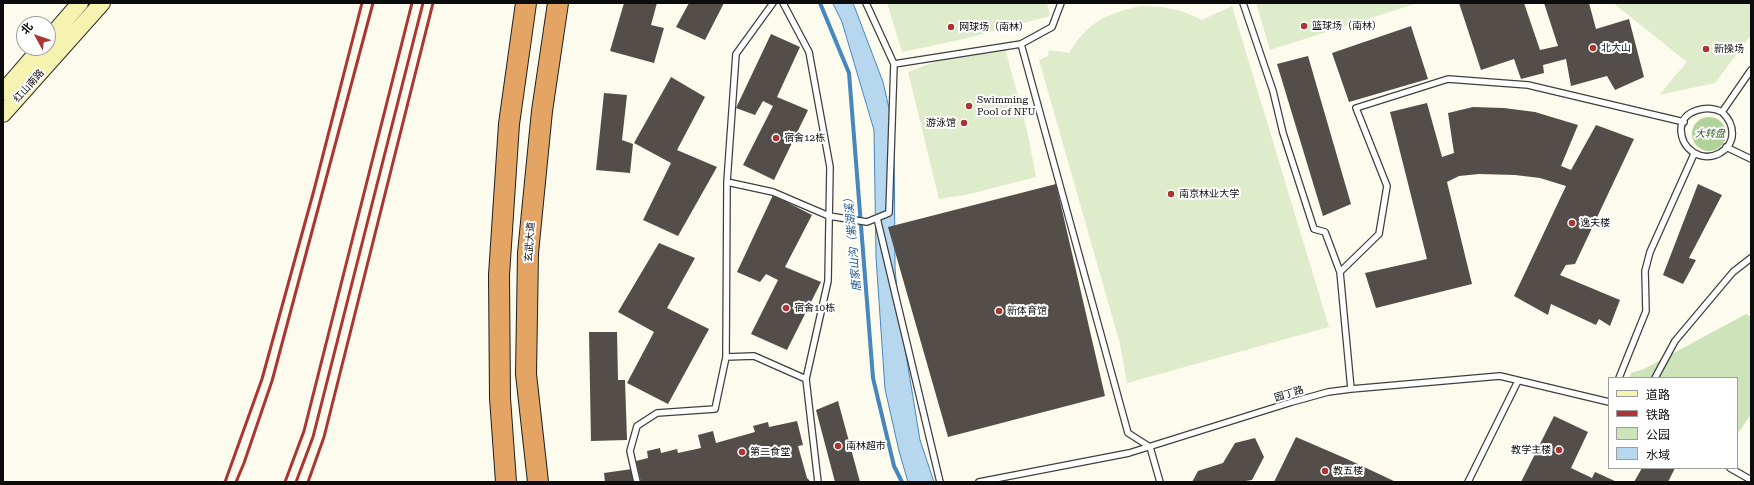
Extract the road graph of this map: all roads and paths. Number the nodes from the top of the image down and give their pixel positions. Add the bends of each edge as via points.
1 (80, 3) edge
2 (102, 3) edge
3 (526, 3) edge
4 (558, 3) edge
5 (773, 3) edge
6 (783, 3) edge
7 (866, 3) edge
8 (1061, 3) edge
9 (1243, 3) edge
10 (56, 31) edge
11 (1021, 44) junction
12 (34, 56) edge
13 (894, 64) junction
14 (1751, 70) edge
15 (3, 92) edge
16 (1722, 112) junction
17 (3, 114) edge
18 (1684, 122) junction
19 (1726, 147) junction
20 (1694, 154) junction
21 (1751, 159) edge
22 (727, 182) junction
23 (829, 216) junction
24 (877, 218) junction
25 (1751, 258) edge
26 (1340, 272) junction
27 (726, 357) junction
28 (1619, 377) edge
29 (1656, 377) edge
30 (806, 378) junction
31 (1518, 381) junction
32 (1350, 389) junction
33 (1608, 402) edge
34 (1150, 447) junction
35 (1732, 469) edge
36 (1751, 480) edge
37 (506, 482) edge
38 (538, 482) edge
39 (637, 482) edge
40 (818, 482) edge
41 (940, 482) edge
42 (979, 482) edge
43 (1160, 482) edge
44 (1468, 482) edge

1 - 10 main road
2 - 17 main road, 红山南路
3 - 37 highway via 509,124 499,274 500,398
4 - 38 highway, 玄武大道 via 542,111 528,252 526,374
5 - 22 lane via 736,54
6 - 23 lane via 809,52 830,167
7 - 13 lane
8 - 11 lane via 1052,27
9 - 26 lane via 1273,91 1283,133 1314,229 1325,232
11 - 13 lane
11 - 34 lane via 1128,433
12 - 15 main road, 红山南路
13 - 24 lane via 889,212
14 - 16 lane
16 - 18 lane via 1714,108 1703,108 1694,111
16 - 19 lane via 1732,124 1733,133
18 - 20 lane via 1681,127 1682,138
18 - 26 lane via 1528,85 1448,80 1356,108 1387,186 1379,234
19 - 20 lane via 1714,156
19 - 21 lane
20 - 28 lane via 1650,252 1645,271 1646,311
22 - 23 lane via 772,192
22 - 27 lane
23 - 24 lane via 867,222
23 - 30 lane via 828,281
24 - 41 lane
25 - 29 lane via 1732,272 1675,341
26 - 32 lane
27 - 30 lane via 754,356
27 - 39 lane via 715,409 657,413 637,426 630,451
30 - 40 lane
31 - 32 lane, 园丁路 via 1500,376
31 - 33 lane, 园丁路
31 - 44 lane
32 - 34 lane, 园丁路 via 1292,402
34 - 42 lane, 园丁路
34 - 43 lane
35 - 36 lane

